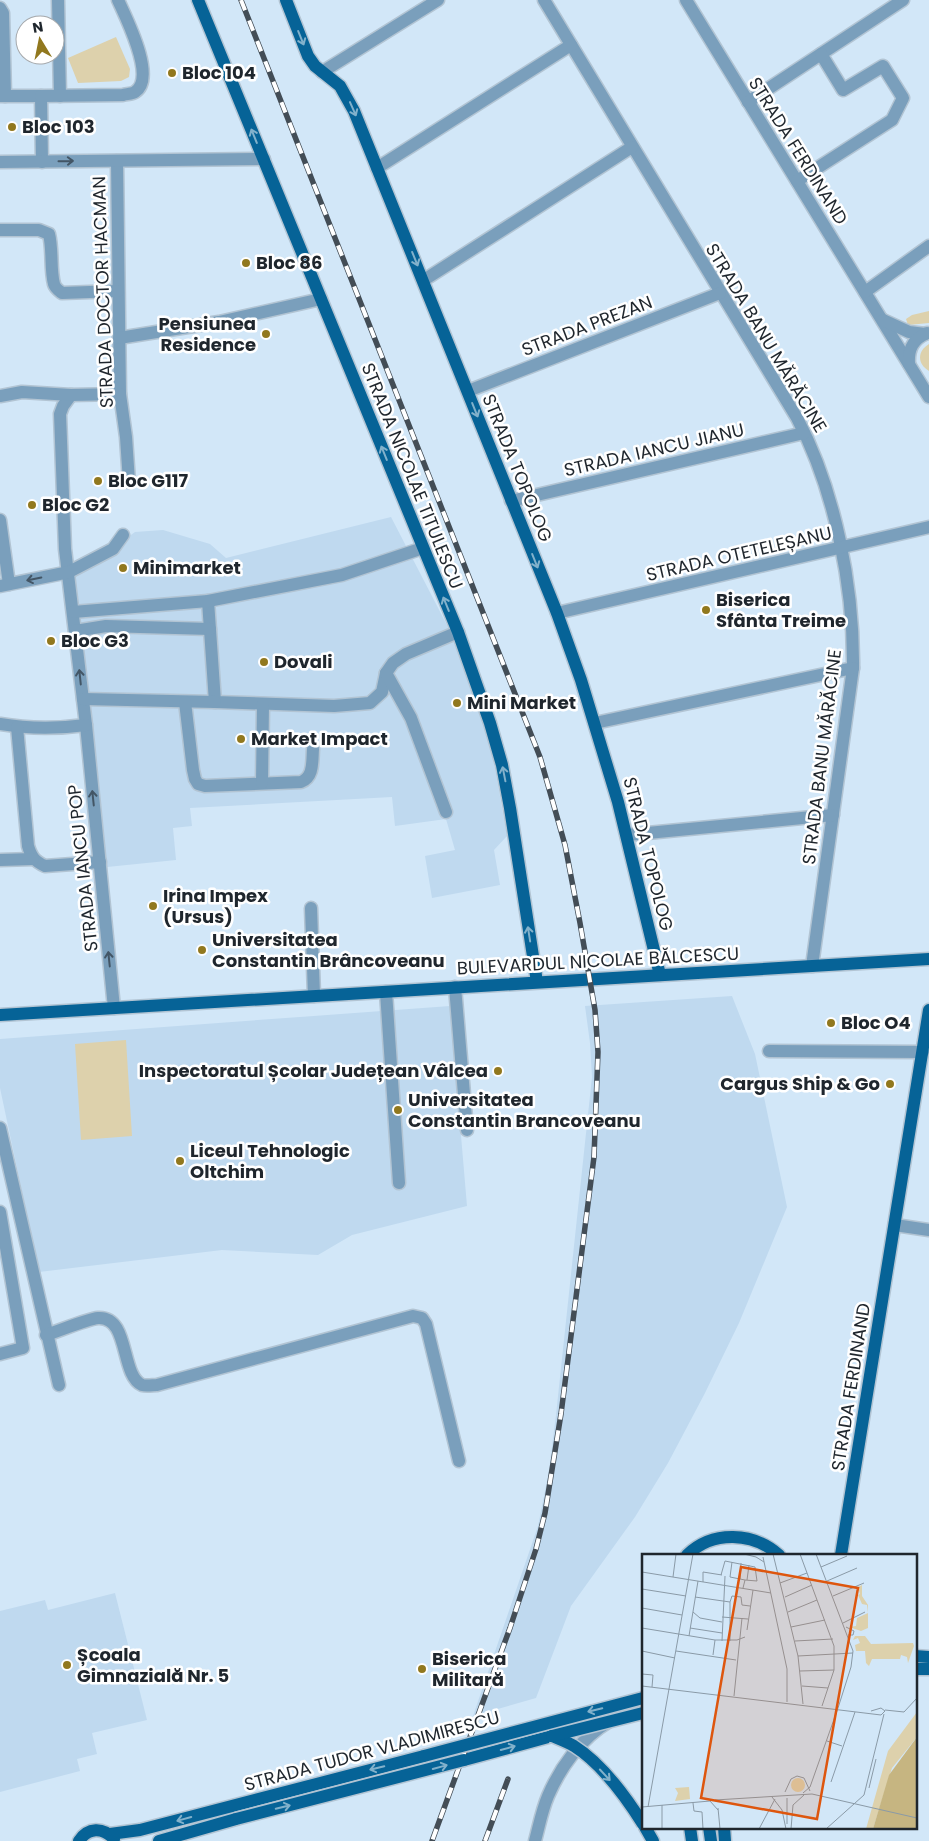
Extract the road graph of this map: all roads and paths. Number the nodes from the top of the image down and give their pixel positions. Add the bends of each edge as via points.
1 (58, 0) edge
2 (118, 0) edge
3 (198, 0) edge
4 (286, 0) edge
5 (438, 0) edge
6 (544, 0) edge
7 (686, 0) edge
8 (903, 0) edge
9 (0, 8) edge
10 (571, 45) junction
11 (821, 54) junction
12 (322, 72) junction
13 (3, 96) edge
14 (41, 96) junction
15 (60, 96) junction
16 (748, 102) junction
17 (632, 147) junction
18 (264, 159) junction
19 (117, 161) junction
20 (0, 162) edge
21 (42, 162) junction
22 (378, 168) junction
23 (796, 182) junction
24 (0, 230) edge
25 (929, 246) edge
26 (424, 280) junction
27 (118, 291) junction
28 (865, 292) junction
29 (720, 293) junction
30 (321, 298) junction
31 (882, 320) junction
32 (927, 333) edge
33 (119, 338) junction
34 (909, 364) junction
35 (923, 380) edge
36 (468, 391) junction
37 (120, 394) junction
38 (71, 395) junction
39 (0, 396) edge
40 (929, 396) edge
41 (804, 433) junction
42 (129, 482) dead end
43 (512, 501) junction
44 (0, 520) edge
45 (929, 527) edge
46 (122, 535) dead end
47 (423, 548) junction
48 (840, 548) junction
49 (69, 572) junction
50 (4, 585) edge
51 (208, 600) junction
52 (73, 612) junction
53 (557, 613) junction
54 (210, 629) junction
55 (75, 631) junction
56 (458, 632) junction
57 (853, 668) junction
58 (386, 673) junction
59 (83, 699) junction
60 (185, 702) junction
61 (215, 702) junction
62 (262, 704) junction
63 (595, 723) junction
64 (0, 724) edge
65 (86, 725) junction
66 (17, 727) junction
67 (313, 750) dead end
68 (262, 783) junction
69 (446, 812) dead end
70 (833, 815) junction
71 (626, 835) junction
72 (34, 859) junction
73 (0, 860) edge
74 (100, 862) junction
75 (311, 908) dead end
76 (929, 959) edge
77 (812, 966) junction
78 (660, 975) junction
79 (536, 982) junction
80 (455, 987) junction
81 (386, 992) junction
82 (314, 996) junction
83 (114, 1008) junction
84 (929, 1010) edge
85 (0, 1015) edge
86 (768, 1052) dead end
87 (923, 1052) junction
88 (467, 1130) dead end
89 (1, 1137) edge
90 (398, 1182) dead end
91 (0, 1212) edge
92 (895, 1225) junction
93 (929, 1230) edge
94 (6, 1290) edge
95 (46, 1335) junction
96 (0, 1354) edge
97 (59, 1385) dead end
98 (459, 1461) dead end
99 (688, 1554) edge
100 (778, 1554) edge
101 (841, 1554) edge
102 (916, 1656) edge
103 (929, 1657) edge
104 (916, 1669) edge
105 (929, 1669) edge
106 (642, 1698) edge
107 (642, 1709) edge
108 (642, 1713) edge
109 (552, 1736) junction
110 (642, 1823) edge
111 (645, 1828) edge
112 (690, 1828) edge
113 (709, 1828) edge
114 (724, 1828) edge
115 (113, 1838) edge
116 (79, 1841) edge
117 (159, 1841) edge
118 (534, 1841) edge
119 (653, 1841) edge
120 (692, 1841) edge
121 (711, 1841) edge
122 (725, 1841) edge

1 - 15 street
2 - 15 street via 142,63 142,83 135,92 123,95
18 -> 3 main road, STRADA NICOLAE TITULESCU
4 -> 12 main road, STRADA TOPOLOG via 308,56
5 - 12 street
6 - 10 street, STRADA BANU MĂRĂCINE
7 - 16 street, STRADA FERDINAND
8 - 11 street
9 - 13 street via 3,13
10 - 17 street, STRADA BANU MĂRĂCINE
10 - 22 street
11 - 16 street
11 - 23 street via 842,90 883,66 903,98 892,120
12 -> 22 main road, STRADA TOPOLOG via 340,86 348,98
13 - 14 street
14 - 15 street
14 - 21 street
16 - 23 street, STRADA FERDINAND
17 - 26 street
17 - 29 street, STRADA BANU MĂRĂCINE
18 - 19 street, STRADA DOCTOR HACMAN
18 - 30 main road, STRADA NICOLAE TITULESCU
21 -> 19 street, STRADA DOCTOR HACMAN
19 - 27 street, STRADA DOCTOR HACMAN
20 - 21 street, STRADA DOCTOR HACMAN
22 -> 26 main road, STRADA TOPOLOG
23 - 28 street, STRADA FERDINAND
24 - 27 street via 39,230 49,234 56,290 62,293
25 - 28 street
26 - 36 main road, STRADA TOPOLOG
27 - 33 street, STRADA DOCTOR HACMAN
28 - 31 street, STRADA FERDINAND
29 - 36 street, STRADA PREZAN
29 - 41 street, STRADA BANU MĂRĂCINE
30 - 33 street via 219,322
47 -> 30 main road, STRADA NICOLAE TITULESCU
31 - 32 street via 909,332
31 - 34 street, STRADA FERDINAND
32 - 34 street via 913,343
33 - 37 street, STRADA DOCTOR HACMAN
34 - 35 street, STRADA FERDINAND
35 - 40 street, STRADA FERDINAND
36 -> 43 main road, STRADA TOPOLOG
37 - 38 street
37 - 42 street, STRADA DOCTOR HACMAN
38 - 39 street via 22,392
38 - 49 street, STRADA IANCU POP via 60,414 65,549
41 - 43 street, STRADA IANCU JIANU
41 - 48 street, STRADA BANU MĂRĂCINE via 824,481
43 -> 53 main road, STRADA TOPOLOG
44 - 50 street
45 - 48 street, STRADA OTETELEȘANU
46 - 49 street via 113,549
47 - 51 street via 342,575
56 -> 47 main road, STRADA NICOLAE TITULESCU
48 - 53 street, STRADA OTETELEȘANU
48 - 57 street, STRADA BANU MĂRĂCINE via 849,602
49 -> 50 street
49 - 52 street, STRADA IANCU POP
51 - 52 street
51 - 54 street
52 - 55 street, STRADA IANCU POP
53 - 63 main road, STRADA TOPOLOG
54 - 55 street via 106,626
54 - 61 street
59 -> 55 street, STRADA IANCU POP
56 - 58 street via 406,654 393,662
79 -> 56 main road, STRADA NICOLAE TITULESCU via 502,765
57 - 63 street
57 - 70 street, STRADA BANU MĂRĂCINE
58 - 62 street via 382,692 370,703 334,706
58 - 69 street via 411,718
59 - 60 street
59 - 65 street, STRADA IANCU POP
60 - 61 street
60 - 68 street via 198,784
61 - 62 street
62 - 68 street
63 - 71 main road, STRADA TOPOLOG
64 - 66 street
65 - 66 street via 37,729
74 -> 65 street, STRADA IANCU POP
66 - 72 street via 28,846
67 - 68 street via 308,780
70 - 71 street
70 - 77 street, STRADA BANU MĂRĂCINE
71 - 78 main road, STRADA TOPOLOG
72 - 73 street
72 - 74 street via 44,866
83 -> 74 street, STRADA IANCU POP
75 - 82 street
76 - 77 main road, BULEVARDUL NICOLAE BĂLCESCU
77 - 78 main road, BULEVARDUL NICOLAE BĂLCESCU
78 - 79 main road, BULEVARDUL NICOLAE BĂLCESCU
79 - 80 main road, BULEVARDUL NICOLAE BĂLCESCU
80 - 81 main road, BULEVARDUL NICOLAE BĂLCESCU
80 - 88 street
81 - 82 main road, BULEVARDUL NICOLAE BĂLCESCU
81 - 90 street
82 - 83 main road, BULEVARDUL NICOLAE BĂLCESCU
83 - 85 main road, BULEVARDUL NICOLAE BĂLCESCU
84 - 87 main road, STRADA FERDINAND
86 - 87 street
87 - 92 main road, STRADA FERDINAND
89 - 95 street
91 - 94 street
92 - 93 street
92 - 101 main road, STRADA FERDINAND
94 - 96 street via 23,1348
95 - 97 street
95 - 98 street via 98,1318 109,1320 117,1328 135,1379 143,1385 157,1385 413,1316 422,1318
99 - 100 main road via 716,1539 736,1537 760,1542
102 - 103 main road
104 - 105 main road
106 -> 115 main road, STRADA TUDOR VLADIMIRESCU, bridge
107 - 118 street via 606,1724 583,1742 554,1783
108 - 109 main road, STRADA TUDOR VLADIMIRESCU, bridge
109 -> 110 main road, bridge via 574,1746 592,1761
117 -> 109 main road, STRADA TUDOR VLADIMIRESCU, bridge
111 - 119 main road
112 - 120 main road
113 - 121 main road
114 - 122 main road
115 - 116 main road, STRADA TUDOR VLADIMIRESCU via 101,1830 91,1831

